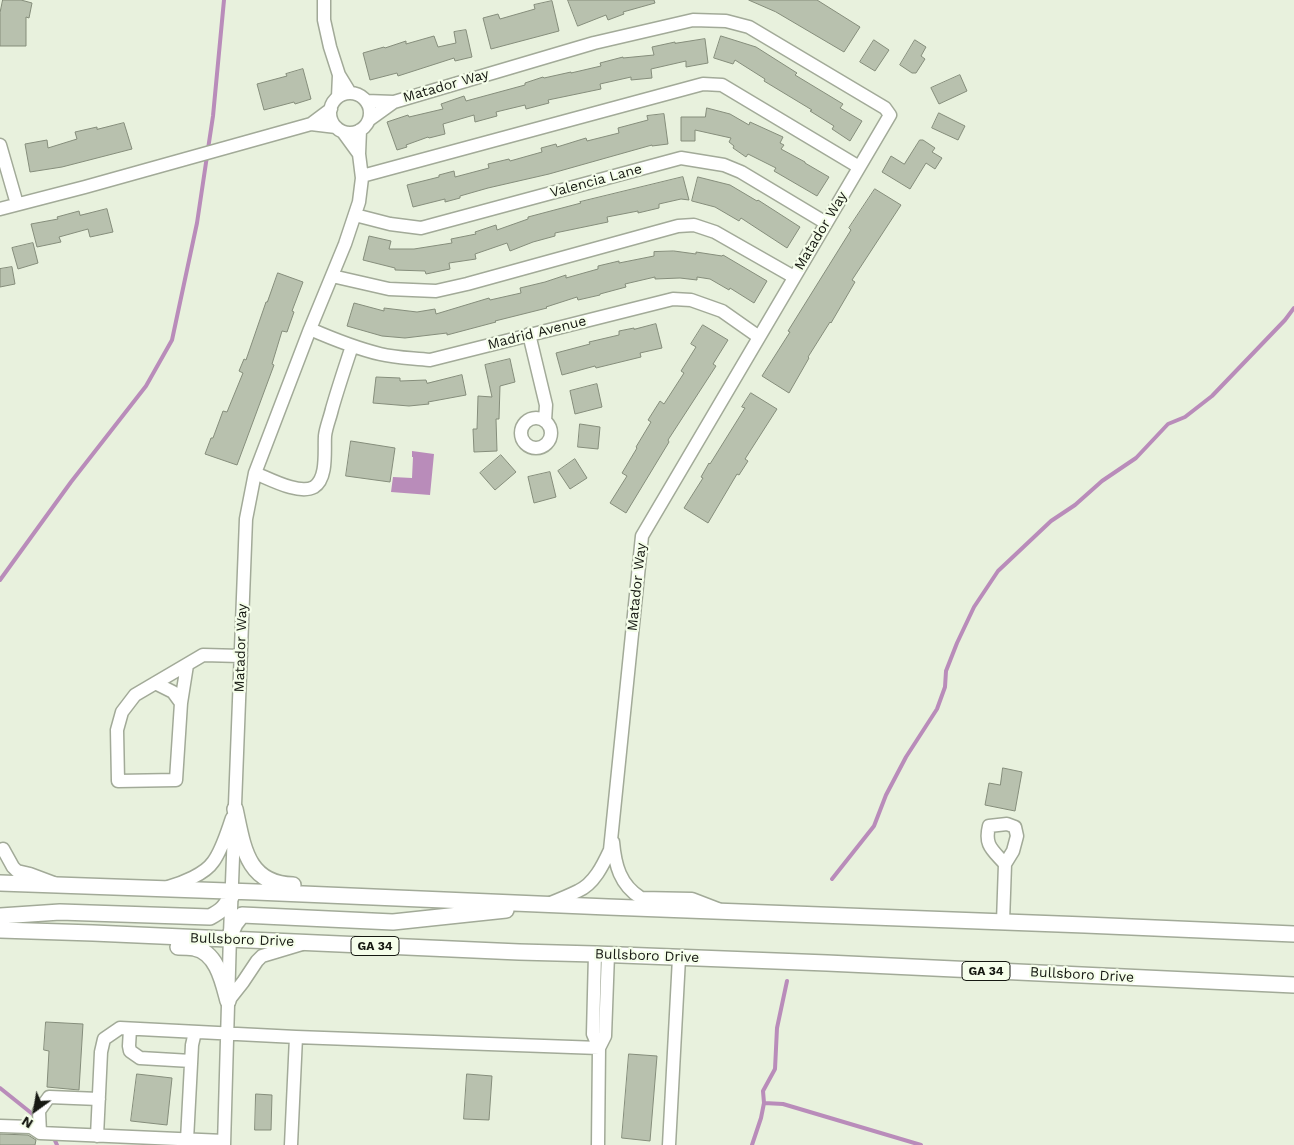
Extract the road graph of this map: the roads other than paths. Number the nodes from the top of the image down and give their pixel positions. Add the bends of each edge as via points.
1 (324, 0) edge
2 (344, 95) junction
3 (366, 101) junction
4 (394, 102) junction
5 (331, 109) junction
6 (369, 120) junction
7 (311, 124) junction
8 (340, 130) junction
9 (360, 130) junction
10 (0, 145) edge
11 (359, 154) junction
12 (859, 167) junction
13 (362, 176) junction
14 (16, 204) junction
15 (0, 209) edge
16 (355, 215) junction
17 (826, 223) junction
18 (332, 276) junction
19 (794, 277) junction
20 (310, 330) junction
21 (529, 334) junction
22 (759, 336) junction
23 (352, 346) junction
24 (545, 421) dead end
25 (255, 473) junction
26 (241, 656) junction
27 (187, 665) junction
28 (155, 683) junction
29 (181, 704) junction
30 (235, 809) junction
31 (612, 824) junction
32 (2, 855) edge
33 (1005, 864) dead end
34 (0, 883) edge
35 (61, 885) junction
36 (162, 889) junction
37 (232, 893) junction
38 (352, 896) junction
39 (549, 905) junction
40 (722, 911) junction
41 (0, 916) edge
42 (1003, 922) junction
43 (0, 930) edge
44 (113, 934) junction
45 (1294, 934) edge
46 (230, 938) junction
47 (304, 943) junction
48 (602, 954) junction
49 (679, 958) junction
50 (1294, 985) edge
51 (228, 1001) junction
52 (130, 1029) junction
53 (195, 1032) junction
54 (228, 1034) junction
55 (296, 1037) junction
56 (599, 1048) junction
57 (191, 1061) junction
58 (99, 1099) junction
59 (0, 1126) edge
60 (40, 1134) junction
61 (97, 1136) junction
62 (187, 1140) junction
63 (224, 1143) edge
64 (291, 1145) edge
65 (598, 1145) edge
66 (669, 1145) edge

1 - 2 street via 324,20
2 - 3 street via 359,95
2 - 5 street
3 - 4 street, Matador Way
3 - 6 street
4 - 6 street, Matador Way
4 - 12 street, Matador Way via 639,32 693,20 726,21 749,27 885,108 890,114
5 - 7 street
5 - 8 street via 333,123
6 - 9 street
7 - 8 street
7 - 14 street
8 - 9 street via 351,133
8 - 11 street, Matador Way
9 - 11 street, Matador Way
10 - 14 street
11 - 13 street, Matador Way
12 - 13 street via 722,85 703,84
12 - 17 street, Matador Way
13 - 16 street, Matador Way
14 - 15 street
16 - 17 street, Valencia Lane via 421,228 681,158 724,165 741,172
16 - 18 street, Matador Way
17 - 19 street, Matador Way
18 - 19 street via 388,290 436,290 678,226 694,225 715,232
18 - 20 street, Matador Way
19 - 22 street, Matador Way
20 - 23 street, Madrid Avenue
20 - 25 street, Matador Way
21 - 22 street, Madrid Avenue via 673,299 691,300 722,311
21 - 23 street, Madrid Avenue via 430,360 381,355
21 - 24 street via 546,406
22 - 31 street, Matador Way via 642,536
23 - 25 street via 326,433 324,468 319,483 304,489 295,488
25 - 26 street, Matador Way via 246,519
26 - 27 street via 203,655
26 - 30 street, Matador Way
27 - 28 street
27 - 29 street
28 - 29 street via 173,692
28 - 29 street via 134,695 122,712 117,730 118,781 176,780
30 - 36 street via 213,864 180,884
30 - 37 street, Matador Way
30 - 38 main road via 243,848 263,877 286,885 322,886
31 - 39 street, Matador Way via 610,850 596,876 579,891
31 - 40 street via 617,868 634,893 641,898 692,899
32 - 35 street via 17,871
33 - 42 street
34 - 35 main road
35 - 36 main road
36 - 37 main road
37 - 38 main road
37 - 41 main road via 225,907 210,917 60,912
37 - 46 street, Matador Way
38 - 39 main road
39 - 40 main road
39 - 46 main road via 393,922 242,915
40 - 42 main road
42 - 45 main road
43 - 44 main road, Bullsboro Drive / GA 34
44 - 46 main road, Bullsboro Drive / GA 34
44 - 51 main road via 150,945 195,948 203,952 213,960
46 - 47 main road, Bullsboro Drive / GA 34
46 - 51 street, Matador Way
47 - 48 main road, Bullsboro Drive / GA 34
47 - 51 street via 262,956
48 - 49 main road, Bullsboro Drive / GA 34
48 - 56 street via 593,1034
49 - 50 main road, Bullsboro Drive / GA 34
49 - 66 street
51 - 54 street, Matador Way
52 - 53 street
52 - 57 street via 128,1046 140,1058
52 - 58 street via 120,1028 104,1040
53 - 54 street
53 - 57 street
54 - 55 street
54 - 63 street, Matador Way
55 - 56 street
55 - 64 street
56 - 65 street
57 - 62 street
58 - 60 street via 49,1097 39,1111
58 - 61 street
59 - 60 street via 31,1126
60 - 61 street
61 - 62 street
62 - 63 street

